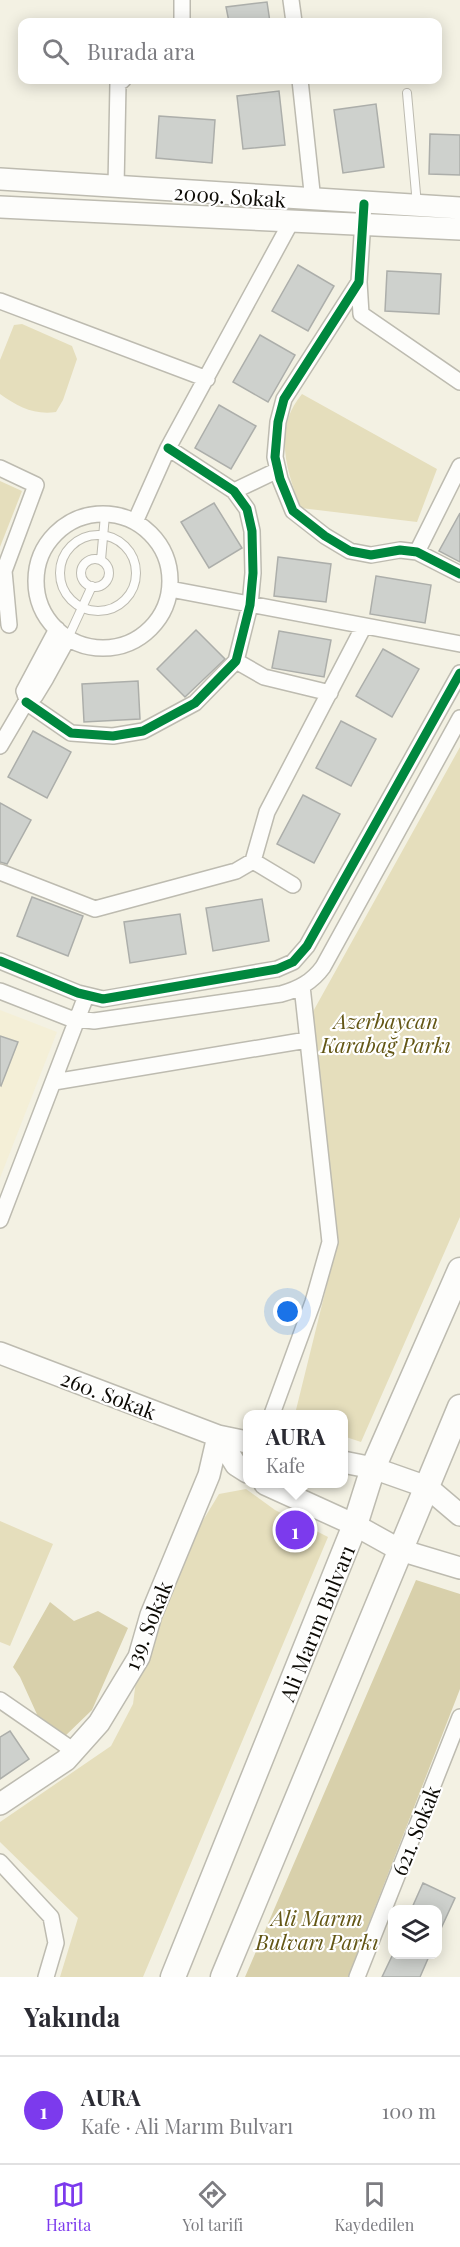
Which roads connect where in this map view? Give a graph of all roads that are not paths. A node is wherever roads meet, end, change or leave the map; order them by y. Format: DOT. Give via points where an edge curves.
graph roads {
  1 [pos="182,0"];
  2 [pos="291,0"];
  3 [pos="182,18"];
  4 [pos="293,18"];
  5 [pos="118,84"];
  6 [pos="300,84"];
  7 [pos="407,93"];
  8 [pos="0,179"];
  9 [pos="116,187"];
  10 [pos="313,201"];
  11 [pos="364,204"];
  12 [pos="0,207"];
  13 [pos="460,208"];
  14 [pos="424,213"];
  15 [pos="291,222"];
  16 [pos="364,226"];
  17 [pos="460,229"];
  18 [pos="360,282"];
  19 [pos="0,301"];
  20 [pos="207,379"];
  21 [pos="460,382"];
  22 [pos="168,448"];
  23 [pos="460,466"];
  24 [pos="0,468"];
  25 [pos="278,470"];
  26 [pos="234,492"];
  27 [pos="105,514"];
  28 [pos="135,522"];
  29 [pos="103,536"];
  30 [pos="417,552"];
  31 [pos="101,560"];
  32 [pos="460,574"];
  33 [pos="92,586"];
  34 [pos="170,589"];
  35 [pos="250,605"];
  36 [pos="82,607"];
  37 [pos="9,625"];
  38 [pos="364,627"];
  39 [pos="63,633"];
  40 [pos="460,644"];
  41 [pos="236,661"];
  42 [pos="460,673"];
  43 [pos="330,693"];
  44 [pos="26,701"];
  45 [pos="460,718"];
  46 [pos="0,746"];
  47 [pos="253,861"];
  48 [pos="0,872"];
  49 [pos="293,885"];
  50 [pos="0,961"];
  51 [pos="302,986"];
  52 [pos="0,991"];
  53 [pos="86,996"];
  54 [pos="78,1020"];
  55 [pos="308,1040"];
  56 [pos="54,1082"];
  57 [pos="0,1220"];
  58 [pos="460,1270"];
  59 [pos="0,1353"];
  60 [pos="460,1407"];
  61 [pos="273,1410"];
  62 [pos="218,1436"];
  63 [pos="243,1441"];
  64 [pos="348,1463"];
  65 [pos="373,1467"];
  66 [pos="243,1469"];
  67 [pos="427,1487"];
  68 [pos="274,1488"];
  69 [pos="460,1515"];
  70 [pos="355,1525"];
  71 [pos="400,1550"];
  72 [pos="460,1568"];
  73 [pos="0,1700"];
  74 [pos="460,1717"];
  75 [pos="74,1751"];
  76 [pos="0,1804"];
  77 [pos="0,1862"];
  78 [pos="46,1977"];
  79 [pos="173,1977"];
  80 [pos="223,1977"];
  81 [pos="357,1977"];
  1 -- 3 [label="street"];
  2 -- 4 [label="street"];
  5 -- 9 [label="street"];
  6 -- 10 [label="street"];
  7 -- 14 [label="lane"];
  8 -- 9 [label="street, 2009. Sokak"];
  9 -- 10 [label="street, 2009. Sokak"];
  10 -- 11 [label="street, 2009. Sokak"];
  11 -- 14 [label="street, 2009. Sokak"];
  11 -- 16 [label="street"];
  12 -- 15 [label="street, 2009. Sokak"];
  13 -- 14 [label="street, 2009. Sokak"];
  14 -- 16 [label="street, 2009. Sokak"];
  14 -- 17 [label="street, 2009. Sokak"];
  15 -- 16 [label="street, 2009. Sokak"];
  15 -- 20 [label="street"];
  16 -- 18 [label="street"];
  18 -- 21 [label="street" via="361,314"];
  18 -- 25 [label="street" via="284,399 275,457"];
  19 -- 20 [label="street"];
  20 -- 22 [label="street"];
  22 -- 26 [label="street"];
  22 -- 28 [label="street"];
  23 -- 30 [label="street"];
  24 -- 37 [label="street" via="36,484 4,570"];
  25 -- 26 [label="street"];
  25 -- 30 [label="street" via="293,511 350,551 370,555 400,550"];
  26 -- 35 [label="street" via="247,509 252,531"];
  27 -- 28 [label="street"];
  27 -- 29 [label="lane"];
  27 -- 39 [label="street" via="80,518 63,527 40,557 37,594 44,612"];
  28 -- 34 [label="street" via="153,537 166,557"];
  29 -- 31 [label="lane"];
  29 -- 36 [label="lane" via="88,536 75,543 62,561 64,589"];
  29 -- 36 [label="lane" via="116,540 130,554 135,573 133,586 121,602 109,609"];
  30 -- 32 [label="street"];
  31 -- 33 [label="lane" via="108,567 109,577 102,585"];
  31 -- 33 [label="lane" via="91,559 83,566 82,576"];
  33 -- 36 [label="lane"];
  34 -- 35 [label="street"];
  34 -- 39 [label="street" via="155,623 124,644 106,648 87,646"];
  35 -- 38 [label="street"];
  35 -- 41 [label="street"];
  36 -- 39 [label="lane"];
  38 -- 40 [label="street"];
  38 -- 43 [label="street"];
  39 -- 44 [label="street" via="35,696"];
  41 -- 43 [label="street" via="264,677"];
  41 -- 44 [label="street" via="195,703 143,731 113,736 71,733"];
  42 -- 53 [label="street" via="306,946 293,962 251,975 112,998"];
  43 -- 47 [label="street" via="267,812"];
  44 -- 46 [label="street"];
  45 -- 51 [label="street" via="323,967"];
  47 -- 48 [label="street" via="236,871 95,909"];
  47 -- 49 [label="street"];
  50 -- 53 [label="street"];
  51 -- 54 [label="street" via="281,994 107,1021"];
  51 -- 55 [label="street"];
  52 -- 54 [label="street"];
  53 -- 54 [label="street"];
  54 -- 56 [label="street"];
  55 -- 56 [label="street"];
  55 -- 61 [label="street" via="330,1242 313,1302"];
  56 -- 57 [label="street"];
  58 -- 65 [label="main road, Ali Marım Bulvarı"];
  59 -- 62 [label="street, 260. Sokak"];
  60 -- 67 [label="main road"];
  62 -- 63 [label="street, 260. Sokak"];
  62 -- 66 [label="street"];
  62 -- 75 [label="street, 139. Sokak" via="209,1475 151,1616 139,1657 99,1723"];
  64 -- 65 [label="street"];
  65 -- 67 [label="street"];
  65 -- 70 [label="main road, Ali Marım Bulvarı"];
  67 -- 69 [label="street"];
  67 -- 71 [label="main road"];
  68 -- 70 [label="street"];
  70 -- 71 [label="street"];
  70 -- 79 [label="main road, Ali Marım Bulvarı"];
  71 -- 72 [label="street"];
  71 -- 80 [label="main road"];
  73 -- 75 [label="street"];
  74 -- 81 [label="street, 621. Sokak"];
  75 -- 76 [label="street, 139. Sokak"];
  77 -- 78 [label="street" via="51,1917 56,1943"];
}
